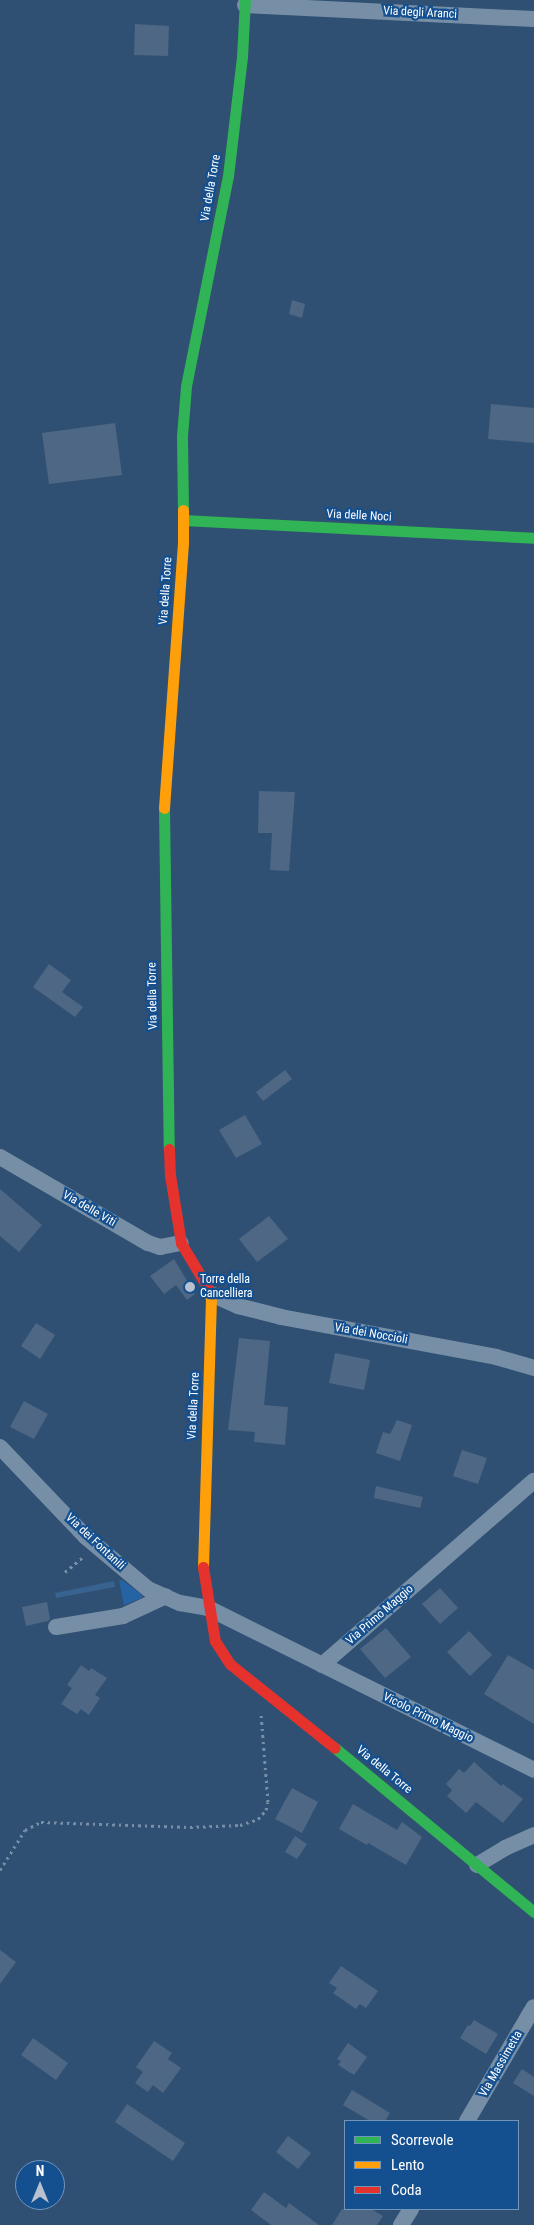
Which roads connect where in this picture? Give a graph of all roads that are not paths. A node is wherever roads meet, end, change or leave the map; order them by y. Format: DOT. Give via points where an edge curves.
graph roads {
  1 [pos="245,3"];
  2 [pos="534,19"];
  3 [pos="183,520"];
  4 [pos="534,538"];
  5 [pos="0,1157"];
  6 [pos="181,1243"];
  7 [pos="211,1294"];
  8 [pos="534,1368"];
  9 [pos="0,1447"];
  10 [pos="534,1481"];
  11 [pos="166,1596"];
  12 [pos="208,1608"];
  13 [pos="56,1627"];
  14 [pos="322,1666"];
  15 [pos="534,1770"];
  16 [pos="534,1835"];
  17 [pos="477,1865"];
  18 [pos="534,1912"];
  19 [pos="534,2007"];
  20 [pos="468,2120"];
  21 [pos="410,2210"];
  22 [pos="401,2225"];
  1 -- 2 [label="street, Via degli Aranci"];
  1 -- 3 [label="street, Via della Torre" via="228,176 186,386 182,445"];
  3 -- 4 [label="street, Via delle Noci"];
  3 -- 6 [label="street, Via della Torre" via="164,785 163,854 168,1142 173,1203"];
  5 -- 6 [label="street, Via delle Viti" via="153,1246"];
  6 -- 7 [label="street, Via della Torre"];
  7 -- 8 [label="street, Via dei Noccioli" via="238,1306 281,1317 496,1357"];
  7 -- 12 [label="street, Via della Torre" via="203,1556"];
  9 -- 11 [label="street, Via dei Fontanili" via="97,1546 138,1582"];
  10 -- 14 [label="street, Via Primo Maggio"];
  11 -- 12 [label="street, Via dei Fontanili" via="190,1606"];
  11 -- 13 [label="street" via="123,1616"];
  12 -- 14 [label="street"];
  12 -- 17 [label="street, Via della Torre" via="216,1641 230,1664"];
  14 -- 15 [label="street, Vicolo Primo Maggio"];
  16 -- 17 [label="street"];
  17 -- 18 [label="street"];
  19 -- 20 [label="street, Via Massimetta"];
  21 -- 22 [label="street"];
}
